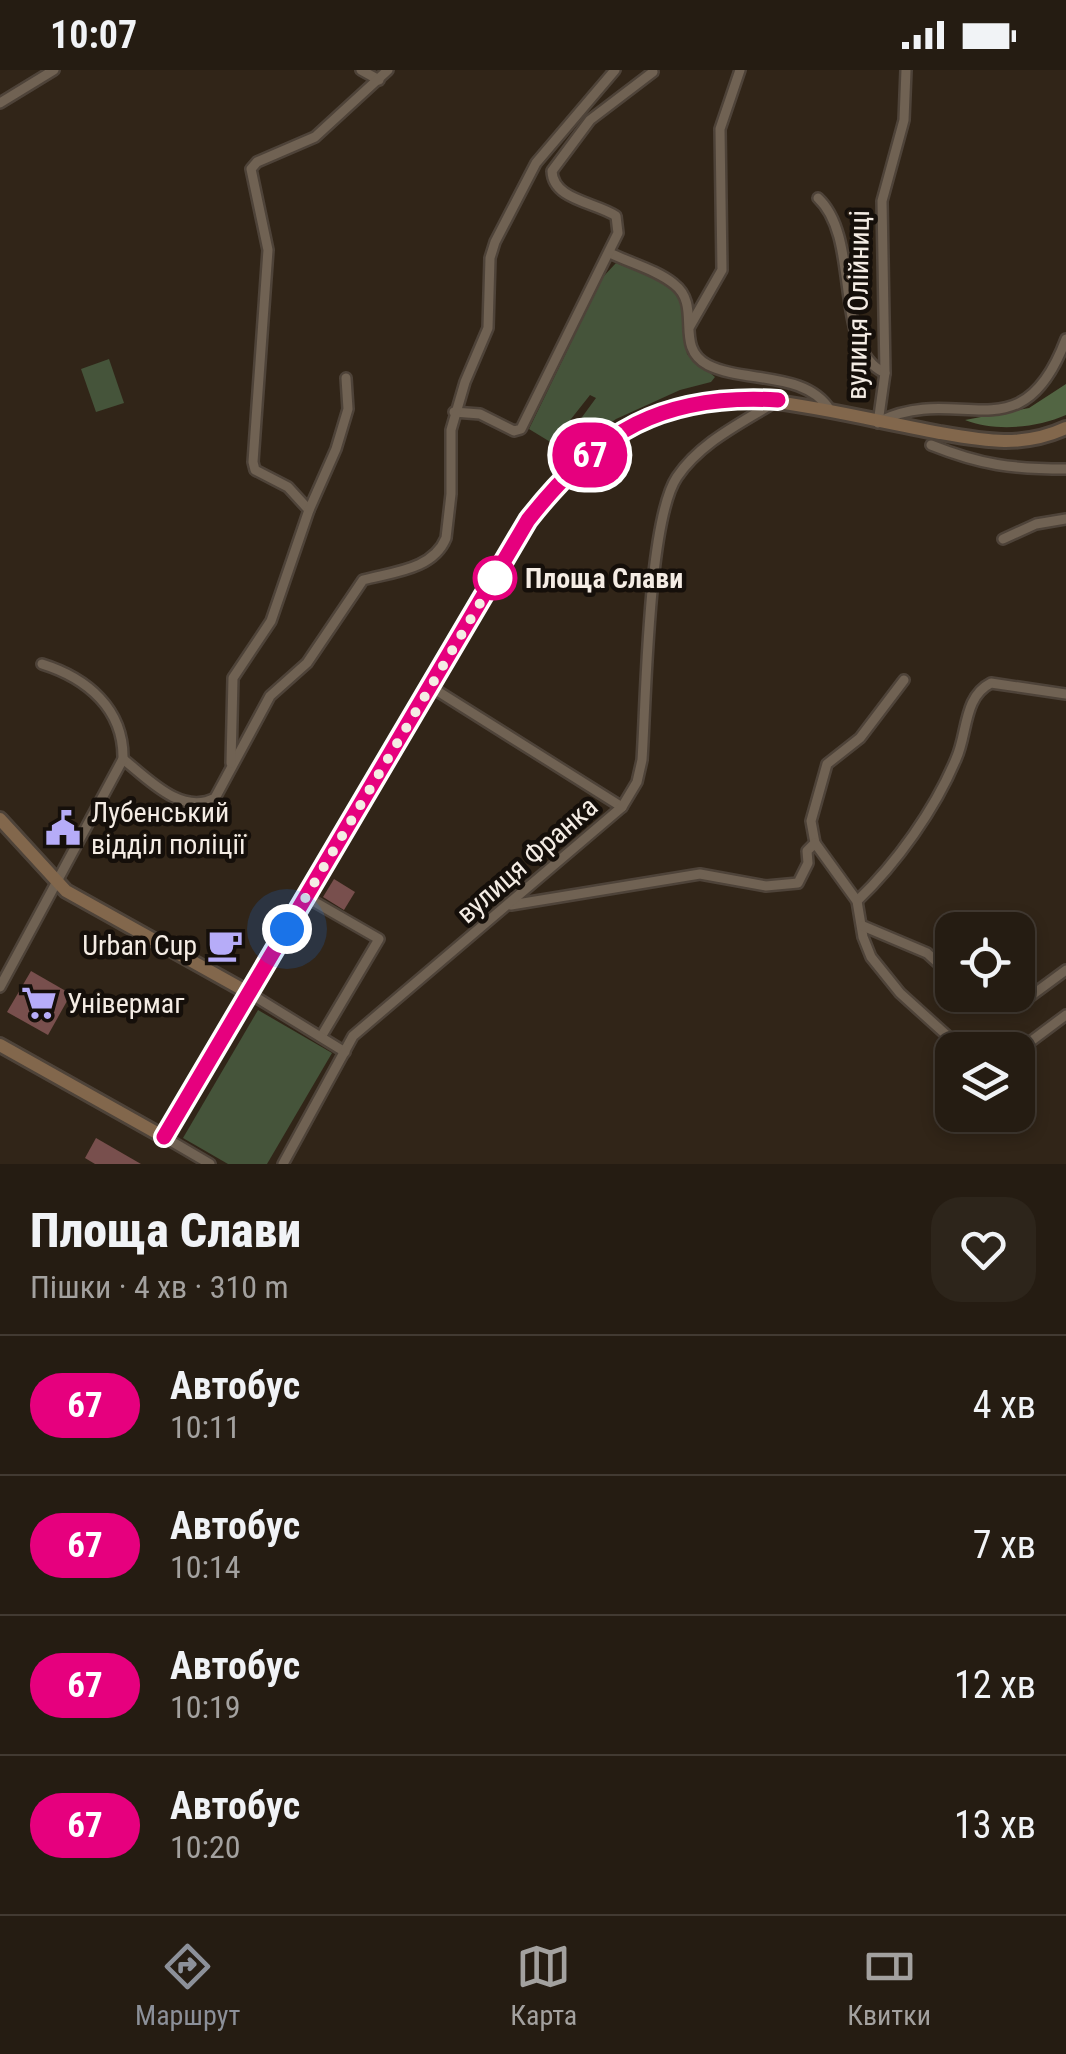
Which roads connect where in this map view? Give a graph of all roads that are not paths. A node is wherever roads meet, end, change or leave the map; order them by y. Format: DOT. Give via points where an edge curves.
graph roads {
  1 [pos="54,70"];
  2 [pos="361,70"];
  3 [pos="388,70"];
  4 [pos="615,70"];
  5 [pos="740,70"];
  6 [pos="906,70"];
  7 [pos="653,72"];
  8 [pos="378,80"];
  9 [pos="0,104"];
  10 [pos="818,198"];
  11 [pos="610,253"];
  12 [pos="690,326"];
  13 [pos="1066,339"];
  14 [pos="884,373"];
  15 [pos="346,378"];
  16 [pos="778,400"];
  17 [pos="830,410"];
  18 [pos="454,412"];
  19 [pos="878,423"];
  20 [pos="1066,428"];
  21 [pos="931,445"];
  22 [pos="1066,469"];
  23 [pos="309,510"];
  24 [pos="1066,519"];
  25 [pos="1003,539"];
  26 [pos="42,664"];
  27 [pos="904,680"];
  28 [pos="431,686"];
  29 [pos="1066,694"];
  30 [pos="123,759"];
  31 [pos="230,766"];
  32 [pos="622,807"];
  33 [pos="0,819"];
  34 [pos="815,843"];
  35 [pos="58,884"];
  36 [pos="306,896"];
  37 [pos="857,901"];
  38 [pos="509,906"];
  39 [pos="863,926"];
  40 [pos="935,960"];
  41 [pos="1066,970"];
  42 [pos="0,987"];
  43 [pos="249,993"];
  44 [pos="1035,993"];
  45 [pos="1066,1015"];
  46 [pos="942,1032"];
  47 [pos="321,1038"];
  48 [pos="1035,1038"];
  49 [pos="0,1045"];
  50 [pos="345,1052"];
  51 [pos="164,1137"];
  52 [pos="210,1164"];
  53 [pos="283,1164"];
  1 -- 9 [label="street"];
  2 -- 8 [label="street"];
  3 -- 8 [label="street"];
  4 -- 18 [label="street" via="536,163 495,242 488,328"];
  5 -- 12 [label="street" via="720,129 722,270"];
  6 -- 14 [label="street, вулиця Олійниці" via="904,120 882,201"];
  7 -- 11 [label="street" via="590,120 552,171 560,191 616,216"];
  8 -- 23 [label="street" via="315,137 251,168 268,250 253,462"];
  10 -- 14 [label="street" via="849,276 856,333 866,358"];
  11 -- 12 [label="street" via="674,283 689,307"];
  11 -- 18 [label="street" via="521,429"];
  12 -- 17 [label="street" via="691,348 709,365 802,389 822,397"];
  13 -- 19 [label="street" via="1029,400 966,412 911,409"];
  14 -- 19 [label="street, вулиця Олійниці"];
  15 -- 23 [label="street" via="348,409"];
  16 -- 17 [label="main road"];
  16 -- 28 [label="main road" via="683,404 644,418 587,458 528,520"];
  16 -- 32 [label="street, вулиця Франка" via="714,439 674,482 654,584 642,760"];
  17 -- 19 [label="main road"];
  18 -- 31 [label="street" via="442,547 423,564 362,580 307,663 270,696"];
  19 -- 20 [label="main road" via="993,442"];
  21 -- 22 [label="street" via="980,464"];
  23 -- 31 [label="street" via="271,621 233,678"];
  24 -- 25 [label="street"];
  26 -- 30 [label="street" via="75,675 102,698 123,740"];
  27 -- 34 [label="street" via="860,738 827,764 811,821"];
  28 -- 32 [label="street"];
  28 -- 36 [label="main road"];
  29 -- 37 [label="street" via="991,683 978,692 952,769 900,851"];
  30 -- 31 [label="street" via="172,796 195,804 220,794"];
  30 -- 35 [label="street"];
  32 -- 38 [label="street, вулиця Франка"];
  33 -- 35 [label="main road"];
  34 -- 37 [label="street"];
  34 -- 38 [label="street" via="798,883 766,886 700,874"];
  35 -- 42 [label="street"];
  35 -- 43 [label="main road"];
  36 -- 43 [label="main road"];
  36 -- 47 [label="street" via="379,939"];
  37 -- 39 [label="street"];
  38 -- 50 [label="street, вулиця Франка" via="353,1036"];
  39 -- 40 [label="street"];
  39 -- 46 [label="street" via="871,958"];
  41 -- 44 [label="street"];
  43 -- 47 [label="street"];
  43 -- 51 [label="main road"];
  45 -- 48 [label="street"];
  47 -- 50 [label="street"];
  49 -- 51 [label="main road"];
  50 -- 53 [label="street, вулиця Франка"];
  51 -- 52 [label="street"];
}
